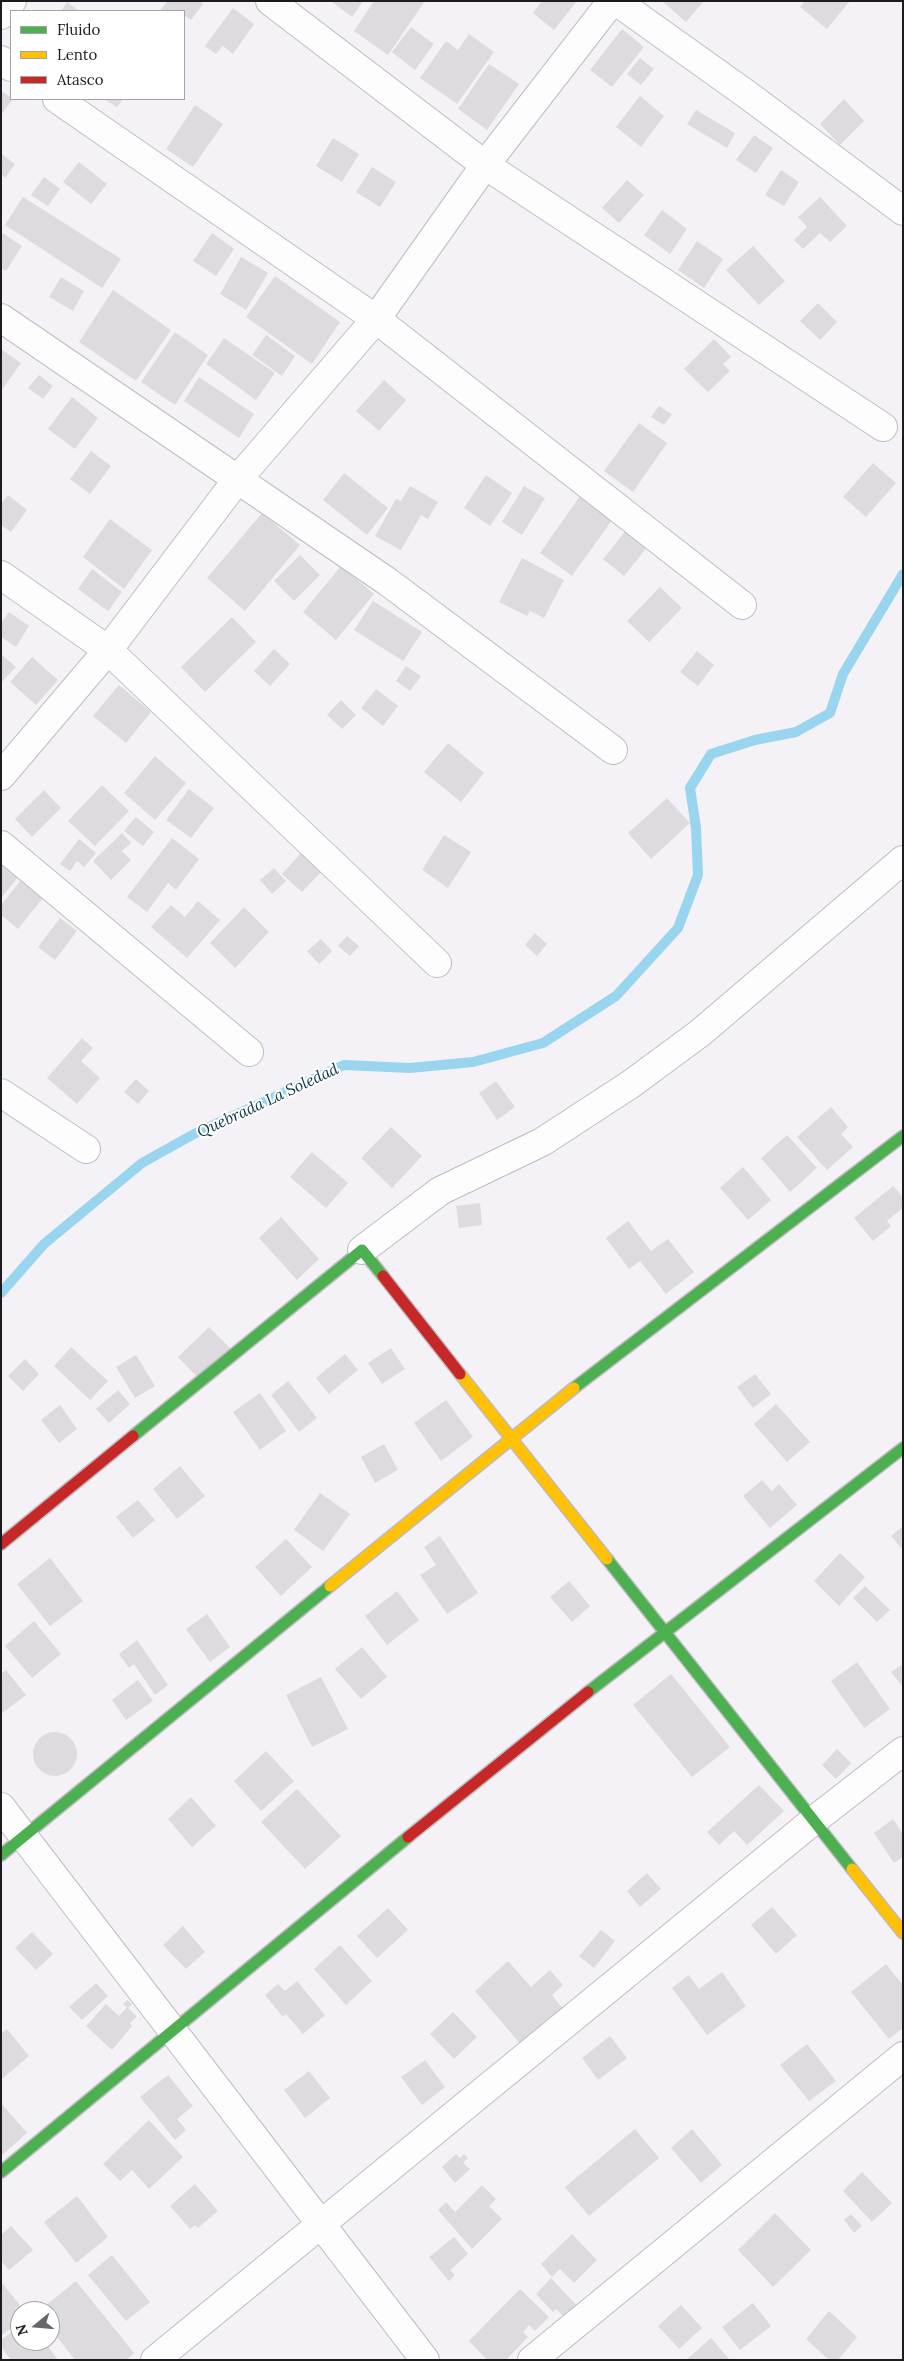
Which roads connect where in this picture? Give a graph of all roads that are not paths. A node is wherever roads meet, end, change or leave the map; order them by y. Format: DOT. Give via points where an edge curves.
graph roads {
  1 [pos="12,1"];
  2 [pos="270,1"];
  3 [pos="612,1"];
  4 [pos="616,1"];
  5 [pos="1,15"];
  6 [pos="58,100"];
  7 [pos="485,165"];
  8 [pos="903,211"];
  9 [pos="1,318"];
  10 [pos="376,319"];
  11 [pos="882,427"];
  12 [pos="237,480"];
  13 [pos="1,575"];
  14 [pos="742,605"];
  15 [pos="108,650"];
  16 [pos="613,750"];
  17 [pos="1,776"];
  18 [pos="1,845"];
  19 [pos="903,860"];
  20 [pos="437,963"];
  21 [pos="249,1052"];
  22 [pos="1,1093"];
  23 [pos="903,1136"];
  24 [pos="86,1149"];
  25 [pos="362,1250"];
  26 [pos="510,1438"];
  27 [pos="903,1448"];
  28 [pos="1,1544"];
  29 [pos="664,1633"];
  30 [pos="903,1750"];
  31 [pos="1,1807"];
  32 [pos="813,1821"];
  33 [pos="24,1836"];
  34 [pos="1,1855"];
  35 [pos="903,1933"];
  36 [pos="173,2031"];
  37 [pos="903,2056"];
  38 [pos="1,2172"];
  39 [pos="321,2224"];
  40 [pos="155,2360"];
  41 [pos="425,2360"];
  42 [pos="532,2360"];
  1 -- 5 [label="street"];
  2 -- 7 [label="street"];
  3 -- 7 [label="street"];
  4 -- 8 [label="street"];
  6 -- 10 [label="street"];
  7 -- 10 [label="street"];
  7 -- 11 [label="street"];
  9 -- 12 [label="street"];
  10 -- 12 [label="street"];
  10 -- 14 [label="street"];
  12 -- 15 [label="street"];
  12 -- 16 [label="street" via="388,582"];
  13 -- 15 [label="street"];
  15 -- 17 [label="street"];
  15 -- 20 [label="street"];
  18 -- 21 [label="street"];
  19 -- 25 [label="street" via="700,1033 639,1078 542,1142 440,1191"];
  22 -- 24 [label="street"];
  23 -- 26 [label="street"];
  25 -- 26 [label="street"];
  25 -- 28 [label="street"];
  26 -- 29 [label="street"];
  26 -- 33 [label="street"];
  27 -- 29 [label="street"];
  29 -- 32 [label="street"];
  29 -- 36 [label="street" via="503,1758"];
  30 -- 32 [label="street"];
  31 -- 33 [label="street"];
  32 -- 35 [label="street"];
  32 -- 39 [label="street"];
  33 -- 34 [label="street"];
  33 -- 36 [label="street"];
  36 -- 38 [label="street"];
  36 -- 39 [label="street"];
  37 -- 42 [label="street"];
  39 -- 40 [label="street"];
  39 -- 41 [label="street"];
}
